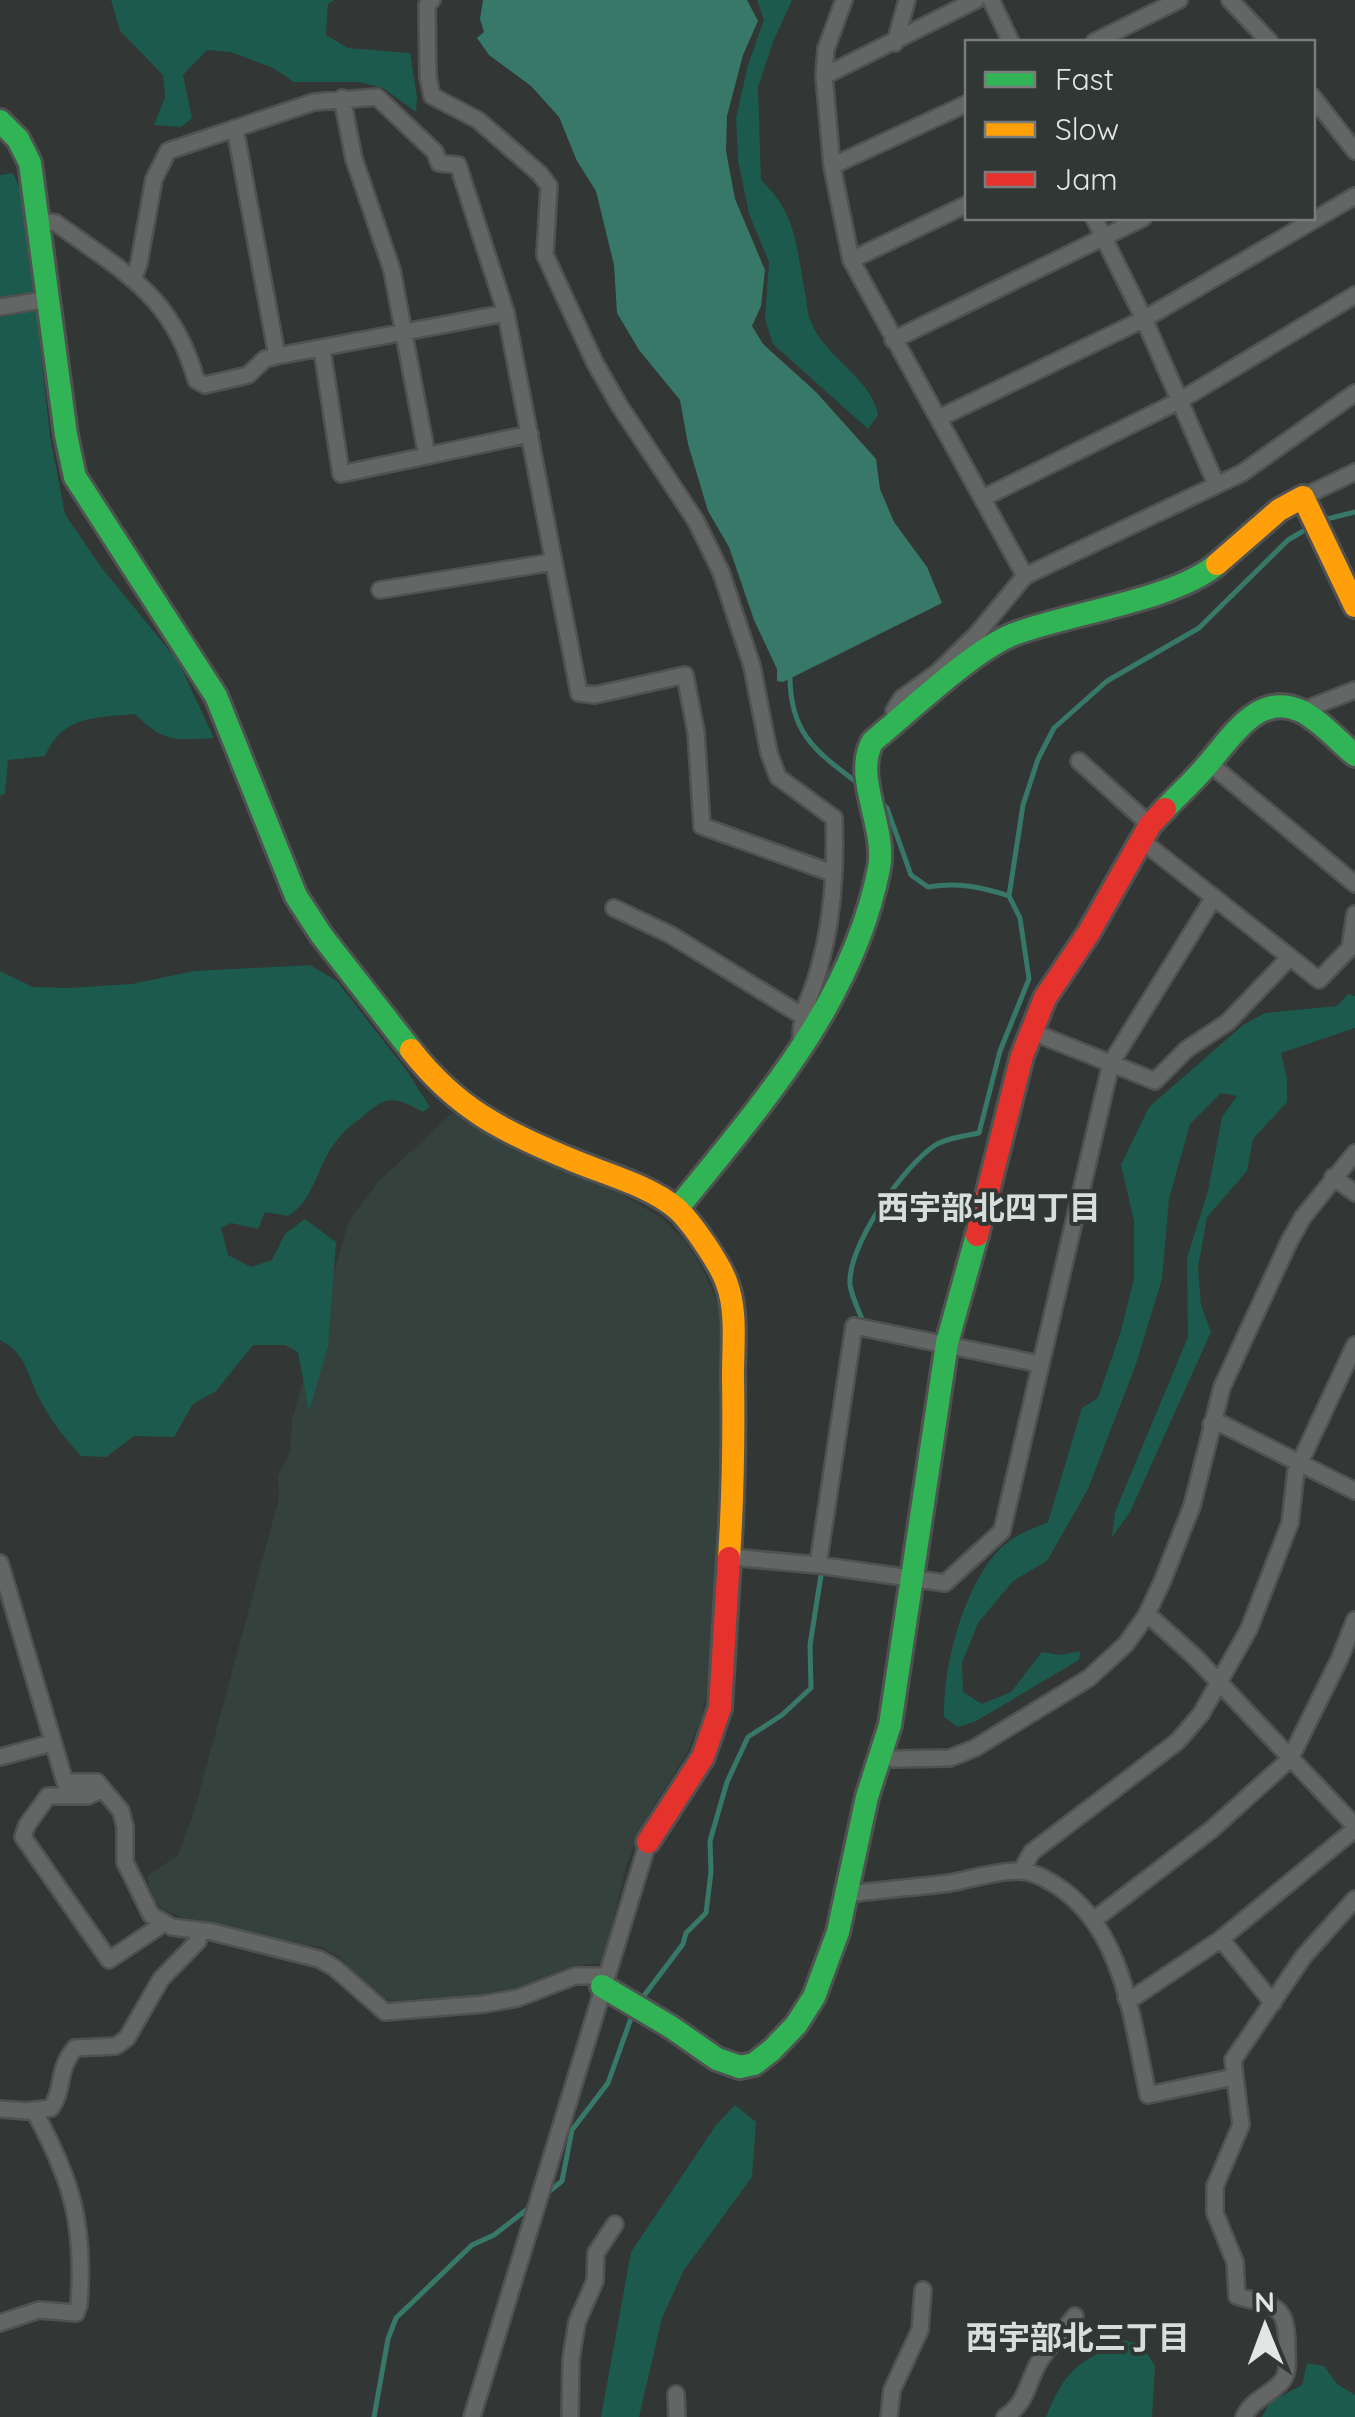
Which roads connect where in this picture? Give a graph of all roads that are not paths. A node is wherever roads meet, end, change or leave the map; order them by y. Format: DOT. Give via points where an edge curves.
graph roads {
  1 [pos="844,0"];
  2 [pos="907,0"];
  3 [pos="976,0"];
  4 [pos="990,0"];
  5 [pos="1179,0"];
  6 [pos="1230,0"];
  7 [pos="428,2"];
  8 [pos="1010,40"];
  9 [pos="1098,40"];
  10 [pos="1268,40"];
  11 [pos="895,43"];
  12 [pos="824,76"];
  13 [pos="342,98"];
  14 [pos="965,104"];
  15 [pos="1320,118"];
  16 [pos="0,121"];
  17 [pos="235,128"];
  18 [pos="1355,152"];
  19 [pos="832,166"];
  20 [pos="1355,196"];
  21 [pos="965,205"];
  22 [pos="1315,219"];
  23 [pos="1095,220"];
  24 [pos="1139,220"];
  25 [pos="1313,220"];
  26 [pos="39,221"];
  27 [pos="1105,238"];
  28 [pos="850,260"];
  29 [pos="133,279"];
  30 [pos="1355,295"];
  31 [pos="48,300"];
  32 [pos="0,307"];
  33 [pos="506,314"];
  34 [pos="1144,318"];
  35 [pos="404,334"];
  36 [pos="893,340"];
  37 [pos="322,349"];
  38 [pos="276,356"];
  39 [pos="1355,393"];
  40 [pos="1179,401"];
  41 [pos="939,418"];
  42 [pos="530,434"];
  43 [pos="426,456"];
  44 [pos="1355,472"];
  45 [pos="1216,484"];
  46 [pos="983,498"];
  47 [pos="1302,498"];
  48 [pos="553,562"];
  49 [pos="1025,576"];
  50 [pos="380,590"];
  51 [pos="1355,606"];
  52 [pos="1355,690"];
  53 [pos="1301,710"];
  54 [pos="898,719"];
  55 [pos="1355,755"];
  56 [pos="1079,761"];
  57 [pos="1209,764"];
  58 [pos="1146,833"];
  59 [pos="832,873"];
  60 [pos="1355,884"];
  61 [pos="1214,897"];
  62 [pos="614,908"];
  63 [pos="1355,914"];
  64 [pos="1290,958"];
  65 [pos="801,1015"];
  66 [pos="1030,1031"];
  67 [pos="806,1044"];
  68 [pos="1111,1063"];
  69 [pos="1355,1154"];
  70 [pos="1333,1178"];
  71 [pos="1355,1193"];
  72 [pos="677,1209"];
  73 [pos="946,1343"];
  74 [pos="1355,1345"];
  75 [pos="1040,1364"];
  76 [pos="1211,1424"];
  77 [pos="1300,1462"];
  78 [pos="1355,1491"];
  79 [pos="730,1557"];
  80 [pos="0,1562"];
  81 [pos="818,1564"];
  82 [pos="911,1576"];
  83 [pos="1146,1616"];
  84 [pos="1355,1620"];
  85 [pos="1217,1683"];
  86 [pos="52,1742"];
  87 [pos="883,1756"];
  88 [pos="0,1757"];
  89 [pos="1290,1760"];
  90 [pos="103,1789"];
  91 [pos="1355,1828"];
  92 [pos="648,1842"];
  93 [pos="1021,1871"];
  94 [pos="845,1891"];
  95 [pos="1355,1898"];
  96 [pos="1095,1919"];
  97 [pos="161,1921"];
  98 [pos="197,1932"];
  99 [pos="1222,1939"];
  100 [pos="604,1981"];
  101 [pos="1126,1998"];
  102 [pos="1272,2003"];
  103 [pos="1234,2077"];
  104 [pos="0,2109"];
  105 [pos="34,2111"];
  106 [pos="615,2224"];
  107 [pos="924,2290"];
  108 [pos="1075,2316"];
  109 [pos="0,2323"];
  110 [pos="676,2394"];
  111 [pos="472,2417"];
  112 [pos="570,2417"];
  113 [pos="677,2417"];
  114 [pos="889,2417"];
  115 [pos="1005,2417"];
  116 [pos="1244,2417"];
  1 -- 12 [label="street"];
  2 -- 11 [label="street"];
  3 -- 11 [label="street"];
  4 -- 8 [label="street"];
  5 -- 9 [label="street"];
  6 -- 10 [label="street"];
  7 -- 59 [label="street" via="432,96 478,120 550,186 546,255 595,362 696,520 721,572 778,777 834,818"];
  11 -- 12 [label="street"];
  12 -- 19 [label="street"];
  13 -- 17 [label="street"];
  13 -- 33 [label="street" via="377,97 439,163 458,165"];
  13 -- 35 [label="street"];
  14 -- 19 [label="street"];
  15 -- 18 [label="street"];
  16 -- 26 [label="street" via="30,163"];
  17 -- 29 [label="street" via="168,151 154,180"];
  17 -- 38 [label="street"];
  19 -- 28 [label="street"];
  20 -- 22 [label="street"];
  21 -- 28 [label="street"];
  23 -- 27 [label="street"];
  24 -- 27 [label="street"];
  25 -- 34 [label="street"];
  26 -- 29 [label="street" via="56,223"];
  26 -- 31 [label="street"];
  27 -- 34 [label="street"];
  27 -- 36 [label="street"];
  28 -- 36 [label="street"];
  29 -- 38 [label="street" via="170,316 196,380 205,385 248,374"];
  30 -- 40 [label="street"];
  31 -- 32 [label="street"];
  31 -- 72 [label="street" via="75,477 216,696 296,896 322,936 450,1096 511,1135"];
  33 -- 35 [label="street"];
  33 -- 42 [label="street"];
  34 -- 40 [label="street"];
  34 -- 41 [label="street"];
  35 -- 37 [label="street"];
  35 -- 43 [label="street"];
  36 -- 41 [label="street"];
  37 -- 38 [label="street"];
  37 -- 43 [label="street" via="341,474"];
  39 -- 45 [label="street"];
  40 -- 45 [label="street"];
  40 -- 46 [label="street"];
  41 -- 46 [label="street"];
  42 -- 43 [label="street"];
  42 -- 48 [label="street"];
  44 -- 47 [label="street"];
  45 -- 49 [label="street"];
  46 -- 49 [label="street"];
  47 -- 51 [label="street"];
  47 -- 54 [label="street" via="1206,573 1012,635"];
  48 -- 50 [label="street"];
  48 -- 59 [label="street" via="579,693 685,676 702,826"];
  49 -- 54 [label="street" via="976,635 902,698 894,712"];
  52 -- 53 [label="street"];
  53 -- 55 [label="street"];
  53 -- 57 [label="street" via="1260,711 1238,725"];
  54 -- 67 [label="street" via="867,752 878,882"];
  56 -- 58 [label="street"];
  57 -- 58 [label="street"];
  57 -- 60 [label="street"];
  58 -- 61 [label="street"];
  58 -- 66 [label="street"];
  59 -- 65 [label="street" via="818,971"];
  61 -- 64 [label="street"];
  61 -- 68 [label="street"];
  62 -- 65 [label="street"];
  63 -- 64 [label="street" via="1350,948 1320,980"];
  64 -- 68 [label="street" via="1228,1022 1155,1080"];
  65 -- 67 [label="street"];
  66 -- 68 [label="street"];
  66 -- 73 [label="street"];
  67 -- 72 [label="street"];
  68 -- 75 [label="street"];
  69 -- 70 [label="street"];
  70 -- 71 [label="street"];
  70 -- 76 [label="street" via="1289,1242"];
  72 -- 79 [label="street" via="718,1266 731,1300"];
  73 -- 75 [label="street"];
  73 -- 81 [label="street" via="854,1326"];
  73 -- 82 [label="street"];
  74 -- 77 [label="street"];
  75 -- 82 [label="street" via="1002,1532 945,1582"];
  76 -- 77 [label="street"];
  76 -- 83 [label="street" via="1192,1506"];
  77 -- 78 [label="street"];
  77 -- 85 [label="street" via="1290,1523 1249,1629"];
  79 -- 81 [label="street"];
  79 -- 92 [label="street" via="716,1719 702,1756"];
  80 -- 86 [label="street"];
  81 -- 82 [label="street"];
  82 -- 87 [label="street"];
  83 -- 85 [label="street"];
  83 -- 87 [label="street" via="1089,1678 975,1748 950,1758"];
  84 -- 89 [label="street"];
  85 -- 89 [label="street"];
  85 -- 93 [label="street" via="1178,1742 1032,1852"];
  86 -- 88 [label="street"];
  86 -- 90 [label="street" via="65,1782 96,1782"];
  87 -- 94 [label="street"];
  89 -- 91 [label="street"];
  89 -- 96 [label="street"];
  90 -- 97 [label="street" via="121,1811 125,1862 143,1902"];
  90 -- 97 [label="street" via="88,1796 48,1796 23,1837 109,1960"];
  91 -- 99 [label="street"];
  92 -- 100 [label="street"];
  93 -- 94 [label="street"];
  93 -- 96 [label="street" via="1066,1891"];
  94 -- 100 [label="street" via="830,1960 808,2006 756,2064 737,2067 714,2056"];
  95 -- 102 [label="street"];
  96 -- 101 [label="street"];
  97 -- 98 [label="street"];
  98 -- 100 [label="street" via="318,1959 385,2012 518,1998 575,1976"];
  98 -- 105 [label="street" via="198,1941 161,1980 127,2038 116,2046 75,2048 60,2072 55,2104"];
  99 -- 101 [label="street"];
  99 -- 102 [label="street"];
  100 -- 111 [label="street"];
  101 -- 103 [label="street" via="1148,2095"];
  102 -- 103 [label="street" via="1233,2060"];
  103 -- 116 [label="street" via="1241,2124 1214,2186 1215,2213 1235,2262 1237,2296 1274,2306 1287,2324 1287,2371"];
  104 -- 105 [label="street"];
  105 -- 109 [label="street" via="61,2160 77,2210 79,2304 76,2313 39,2310"];
  106 -- 112 [label="street" via="596,2253 595,2281 577,2322"];
  107 -- 114 [label="street" via="920,2330 892,2390"];
  108 -- 115 [label="street"];
  110 -- 113 [label="street"];
}
